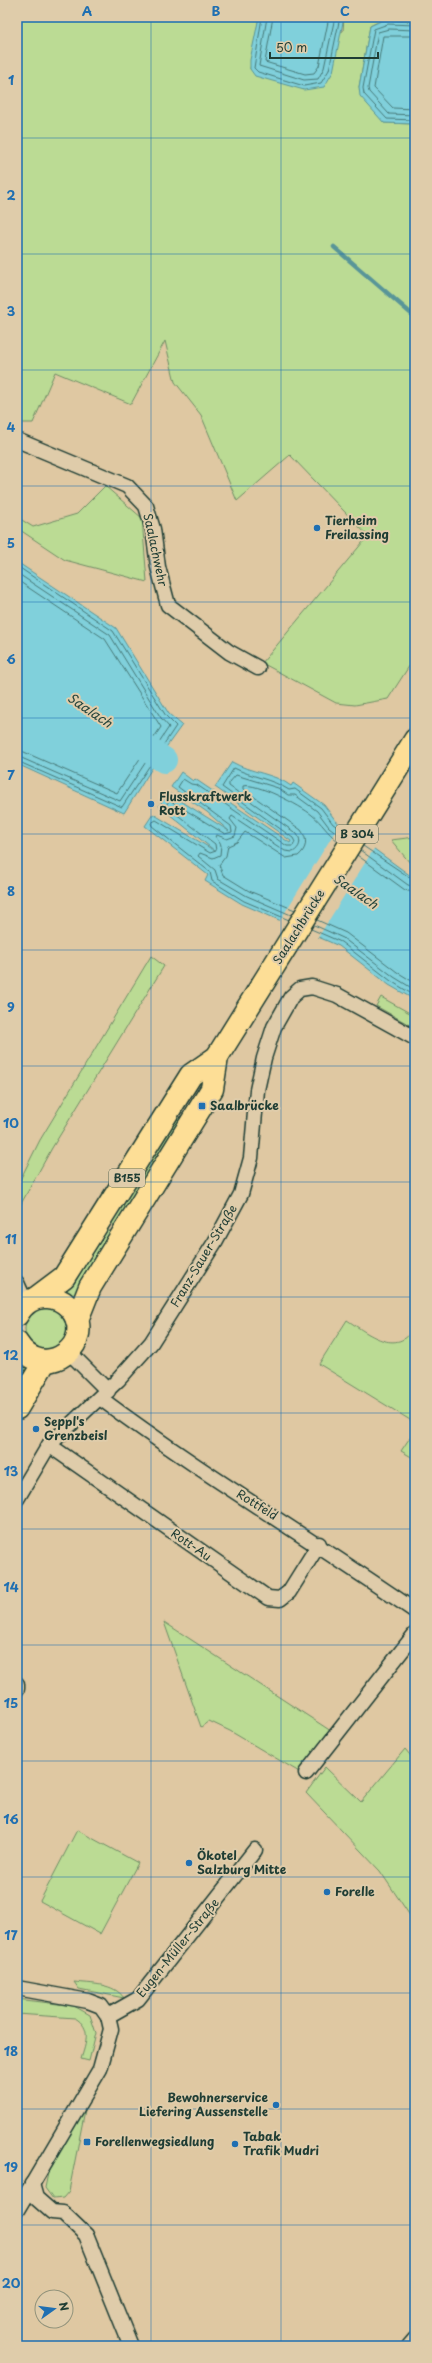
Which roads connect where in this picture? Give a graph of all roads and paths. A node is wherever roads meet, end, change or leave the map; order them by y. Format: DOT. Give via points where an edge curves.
graph roads {
  1 [pos="17,440"];
  2 [pos="258,668"];
  3 [pos="415,740"];
  4 [pos="329,879"];
  5 [pos="415,1038"];
  6 [pos="217,1057"];
  7 [pos="17,1283"];
  8 [pos="26,1305"];
  9 [pos="77,1320"];
  10 [pos="17,1343"];
  11 [pos="68,1352"];
  12 [pos="45,1361"];
  13 [pos="104,1395"];
  14 [pos="17,1408"];
  15 [pos="49,1445"];
  16 [pos="17,1499"];
  17 [pos="319,1544"];
  18 [pos="415,1611"];
  19 [pos="415,1634"];
  20 [pos="17,1684"];
  21 [pos="17,1689"];
  22 [pos="306,1773"];
  23 [pos="255,1850"];
  24 [pos="17,1988"];
  25 [pos="108,2016"];
  26 [pos="32,2184"];
  27 [pos="17,2210"];
  28 [pos="415,2338"];
  29 [pos="131,2346"];
  30 [pos="409,2346"];
  1 -- 2 [label="street, Saalachwehr" via="127,486 146,506 168,605 229,652"];
  3 -- 4 [label="main road, Saalachbrücke / B 304"];
  4 -- 6 [label="main road, Saalachbrücke / B155"];
  5 -- 13 [label="street, Franz-Sauer-Straße" via="337,995 312,987 300,989 291,997 274,1027 264,1058 257,1090 251,1158 241,1194 215,1242 151,1343"];
  6 -- 8 [label="main road, B155" via="191,1075 64,1277"];
  6 -- 9 [label="main road, B155" via="212,1088 90,1287"];
  7 -- 8 [label="street"];
  8 -- 9 [label="main road" via="56,1298 69,1307"];
  9 -- 11 [label="main road" via="77,1337"];
  10 -- 12 [label="main road" via="28,1356"];
  11 -- 12 [label="main road" via="54,1360"];
  11 -- 13 [label="street" via="88,1370"];
  12 -- 14 [label="main road"];
  13 -- 15 [label="street, Franz-Sauer-Straße"];
  13 -- 17 [label="street, Rottfeld" via="167,1448"];
  15 -- 16 [label="street, Franz-Sauer-Straße"];
  15 -- 17 [label="street, Rott-Au" via="268,1598 280,1599 289,1592"];
  17 -- 18 [label="street, Rottfeld"];
  19 -- 22 [label="street"];
  20 -- 21 [label="street"];
  23 -- 25 [label="street, Eugen-Müller-Straße" via="138,1999"];
  24 -- 25 [label="street" via="88,2001 101,2006"];
  25 -- 26 [label="street" via="111,2029 100,2068"];
  26 -- 27 [label="street"];
  26 -- 29 [label="street" via="36,2198 52,2212 63,2213 86,2235"];
  28 -- 30 [label="street"];
}
